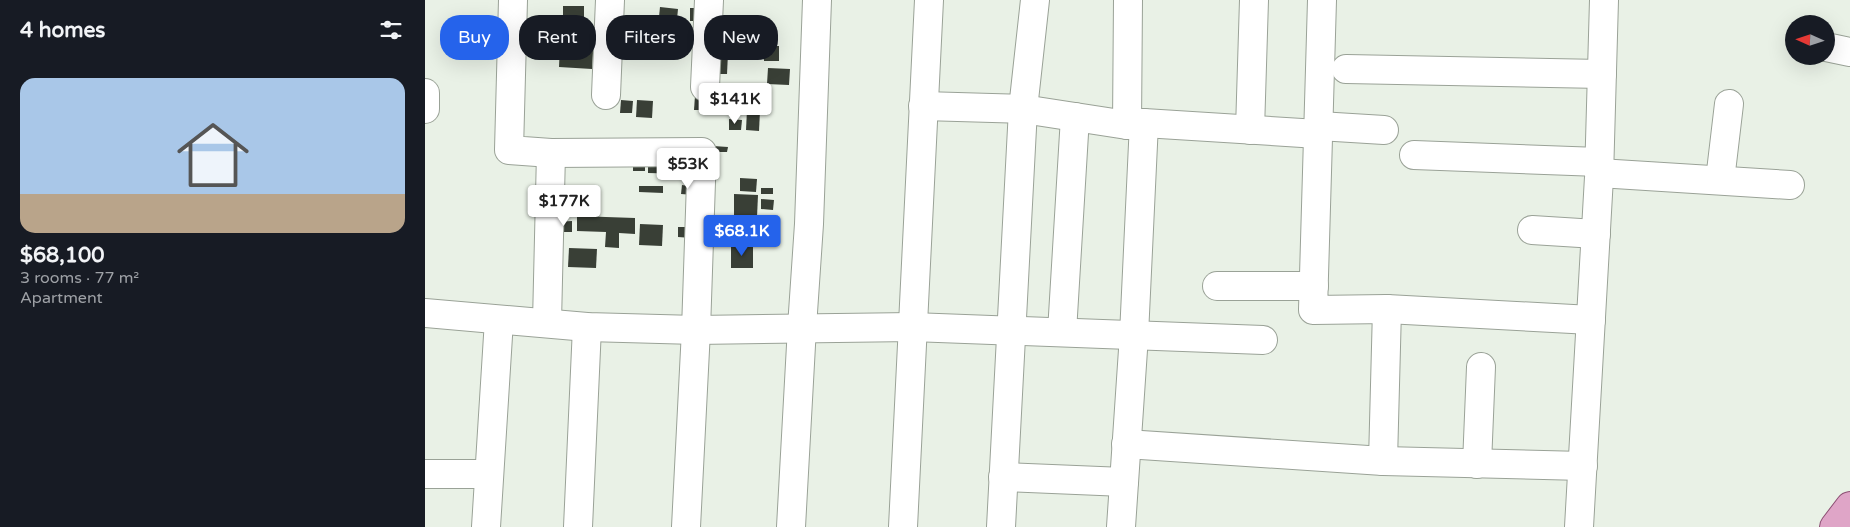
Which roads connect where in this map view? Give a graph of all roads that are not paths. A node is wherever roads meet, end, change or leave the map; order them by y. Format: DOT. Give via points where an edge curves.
graph roads {
  1 [pos="513,0"];
  2 [pos="610,0"];
  3 [pos="709,0"];
  4 [pos="817,0"];
  5 [pos="929,0"];
  6 [pos="1035,0"];
  7 [pos="1128,0"];
  8 [pos="1254,0"];
  9 [pos="1322,0"];
  10 [pos="1604,0"];
  11 [pos="1835,49"];
  12 [pos="1850,52"];
  13 [pos="1346,69"];
  14 [pos="1602,74"];
  15 [pos="705,86"];
  16 [pos="425,93"];
  17 [pos="606,95"];
  18 [pos="1729,104"];
  19 [pos="923,106"];
  20 [pos="425,109"];
  21 [pos="1023,109"];
  22 [pos="1075,117"];
  23 [pos="1136,124"];
  24 [pos="1250,130"];
  25 [pos="1318,130"];
  26 [pos="1384,130"];
  27 [pos="551,153"];
  28 [pos="1414,155"];
  29 [pos="1599,167"];
  30 [pos="1720,180"];
  31 [pos="1790,185"];
  32 [pos="1532,230"];
  33 [pos="1595,234"];
  34 [pos="1217,286"];
  35 [pos="1314,286"];
  36 [pos="1387,309"];
  37 [pos="425,313"];
  38 [pos="499,320"];
  39 [pos="1591,320"];
  40 [pos="547,322"];
  41 [pos="587,327"];
  42 [pos="802,327"];
  43 [pos="912,327"];
  44 [pos="696,330"];
  45 [pos="1010,330"];
  46 [pos="1062,332"];
  47 [pos="1134,335"];
  48 [pos="1263,340"];
  49 [pos="1481,366"];
  50 [pos="1126,444"];
  51 [pos="1383,461"];
  52 [pos="1477,464"];
  53 [pos="1583,466"];
  54 [pos="425,474"];
  55 [pos="489,474"];
  56 [pos="1003,477"];
  57 [pos="1124,482"];
  58 [pos="1850,506"];
  59 [pos="486,527"];
  60 [pos="578,527"];
  61 [pos="686,527"];
  62 [pos="791,527"];
  63 [pos="903,527"];
  64 [pos="1001,527"];
  65 [pos="1121,527"];
  66 [pos="1579,527"];
  67 [pos="1834,527"];
  1 -- 27 [label="street" via="509,150"];
  2 -- 17 [label="street"];
  3 -- 15 [label="street"];
  4 -- 42 [label="street"];
  5 -- 19 [label="street"];
  6 -- 21 [label="street"];
  7 -- 23 [label="street"];
  8 -- 24 [label="street"];
  9 -- 25 [label="street"];
  10 -- 14 [label="street"];
  11 -- 12 [label="street"];
  13 -- 14 [label="street"];
  14 -- 29 [label="street"];
  16 -- 20 [label="street"];
  18 -- 30 [label="street"];
  19 -- 21 [label="street"];
  19 -- 43 [label="street"];
  21 -- 22 [label="street"];
  21 -- 45 [label="street"];
  22 -- 23 [label="street"];
  22 -- 46 [label="street"];
  23 -- 24 [label="street"];
  23 -- 47 [label="street"];
  24 -- 25 [label="street"];
  25 -- 26 [label="street"];
  25 -- 35 [label="street"];
  27 -- 40 [label="street"];
  27 -- 44 [label="street" via="702,152"];
  28 -- 29 [label="street"];
  29 -- 30 [label="street"];
  29 -- 33 [label="street"];
  30 -- 31 [label="street"];
  32 -- 33 [label="street"];
  33 -- 39 [label="street"];
  34 -- 35 [label="street"];
  35 -- 36 [label="street" via="1313,310"];
  36 -- 39 [label="street"];
  36 -- 51 [label="street"];
  37 -- 38 [label="street"];
  38 -- 40 [label="street"];
  38 -- 55 [label="street"];
  39 -- 53 [label="street"];
  40 -- 41 [label="street"];
  41 -- 44 [label="street"];
  41 -- 60 [label="street"];
  42 -- 43 [label="street"];
  42 -- 44 [label="street"];
  42 -- 62 [label="street"];
  43 -- 45 [label="street"];
  43 -- 63 [label="street"];
  44 -- 61 [label="street"];
  45 -- 46 [label="street"];
  45 -- 56 [label="street"];
  46 -- 47 [label="street"];
  47 -- 48 [label="street"];
  47 -- 50 [label="street"];
  49 -- 52 [label="street"];
  50 -- 51 [label="street"];
  50 -- 57 [label="street"];
  51 -- 52 [label="street"];
  52 -- 53 [label="street"];
  53 -- 66 [label="street"];
  54 -- 55 [label="street"];
  55 -- 59 [label="street"];
  56 -- 57 [label="street"];
  56 -- 64 [label="street"];
  57 -- 65 [label="street"];
  58 -- 67 [label="main road"];
}
